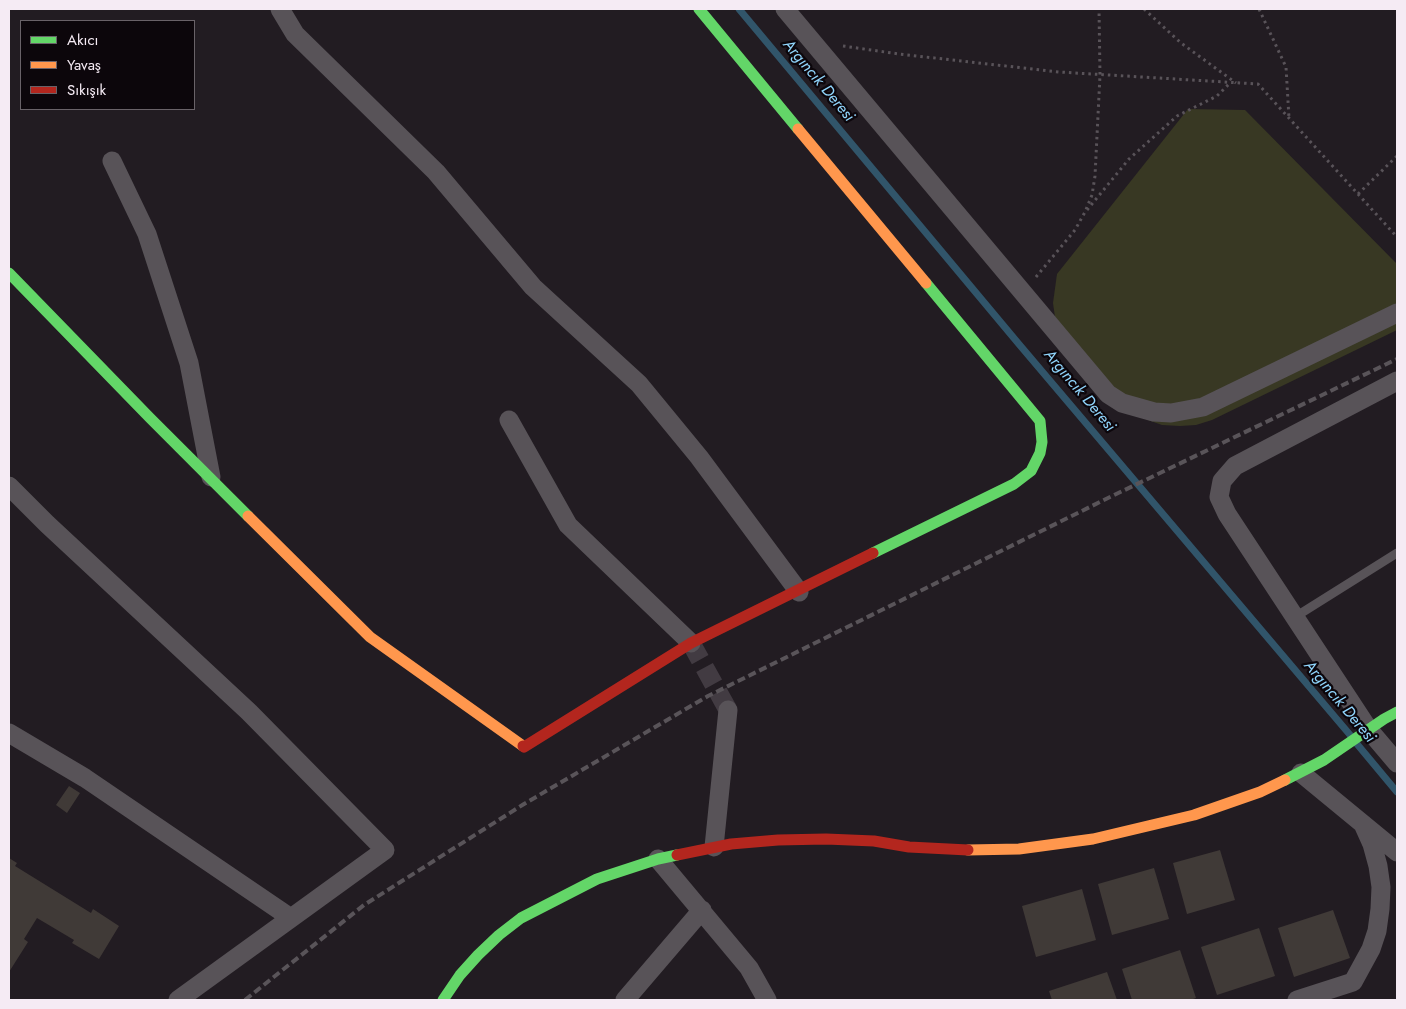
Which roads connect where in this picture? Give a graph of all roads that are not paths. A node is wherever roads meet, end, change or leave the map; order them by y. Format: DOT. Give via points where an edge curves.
graph roads {
  1 [pos="280,9"];
  2 [pos="699,9"];
  3 [pos="785,9"];
  4 [pos="112,161"];
  5 [pos="9,273"];
  6 [pos="1397,313"];
  7 [pos="1397,381"];
  8 [pos="509,420"];
  9 [pos="210,478"];
  10 [pos="9,486"];
  11 [pos="1397,553"];
  12 [pos="799,592"];
  13 [pos="1295,617"];
  14 [pos="691,643"];
  15 [pos="728,710"];
  16 [pos="1397,712"];
  17 [pos="1365,732"];
  18 [pos="9,733"];
  19 [pos="1397,763"];
  20 [pos="1301,773"];
  21 [pos="1364,824"];
  22 [pos="714,847"];
  23 [pos="1397,852"];
  24 [pos="658,859"];
  25 [pos="702,910"];
  26 [pos="291,918"];
  27 [pos="1309,999"];
  28 [pos="178,1000"];
  29 [pos="443,1000"];
  30 [pos="625,1000"];
  31 [pos="767,1000"];
  1 -- 12 [label="street" via="295,34 436,172 533,286 639,384 699,457"];
  2 -- 12 [label="street" via="1040,421 1042,431 1037,462 1014,484"];
  3 -- 6 [label="street" via="1108,394 1122,402 1154,412 1171,413 1203,407"];
  4 -- 9 [label="street" via="147,234 189,363"];
  5 -- 9 [label="street"];
  7 -- 13 [label="street" via="1234,466 1222,481 1219,497 1227,514"];
  8 -- 14 [label="street" via="568,525"];
  9 -- 14 [label="street" via="370,637 524,747"];
  10 -- 26 [label="street" via="249,712 385,850"];
  11 -- 13 [label="lane"];
  12 -- 14 [label="street"];
  13 -- 17 [label="street"];
  15 -- 22 [label="street"];
  16 -- 17 [label="street"];
  17 -- 19 [label="street"];
  17 -- 20 [label="street"];
  18 -- 26 [label="street" via="85,778"];
  20 -- 21 [label="street"];
  20 -- 22 [label="street" via="1260,792 1194,815 1056,845 954,850 826,839"];
  21 -- 23 [label="street"];
  21 -- 27 [label="street" via="1381,887 1377,931 1353,982"];
  22 -- 24 [label="street"];
  24 -- 25 [label="street"];
  24 -- 29 [label="street" via="597,879 522,918 478,955"];
  25 -- 30 [label="street"];
  25 -- 31 [label="street" via="749,968"];
  26 -- 28 [label="street"];
}
